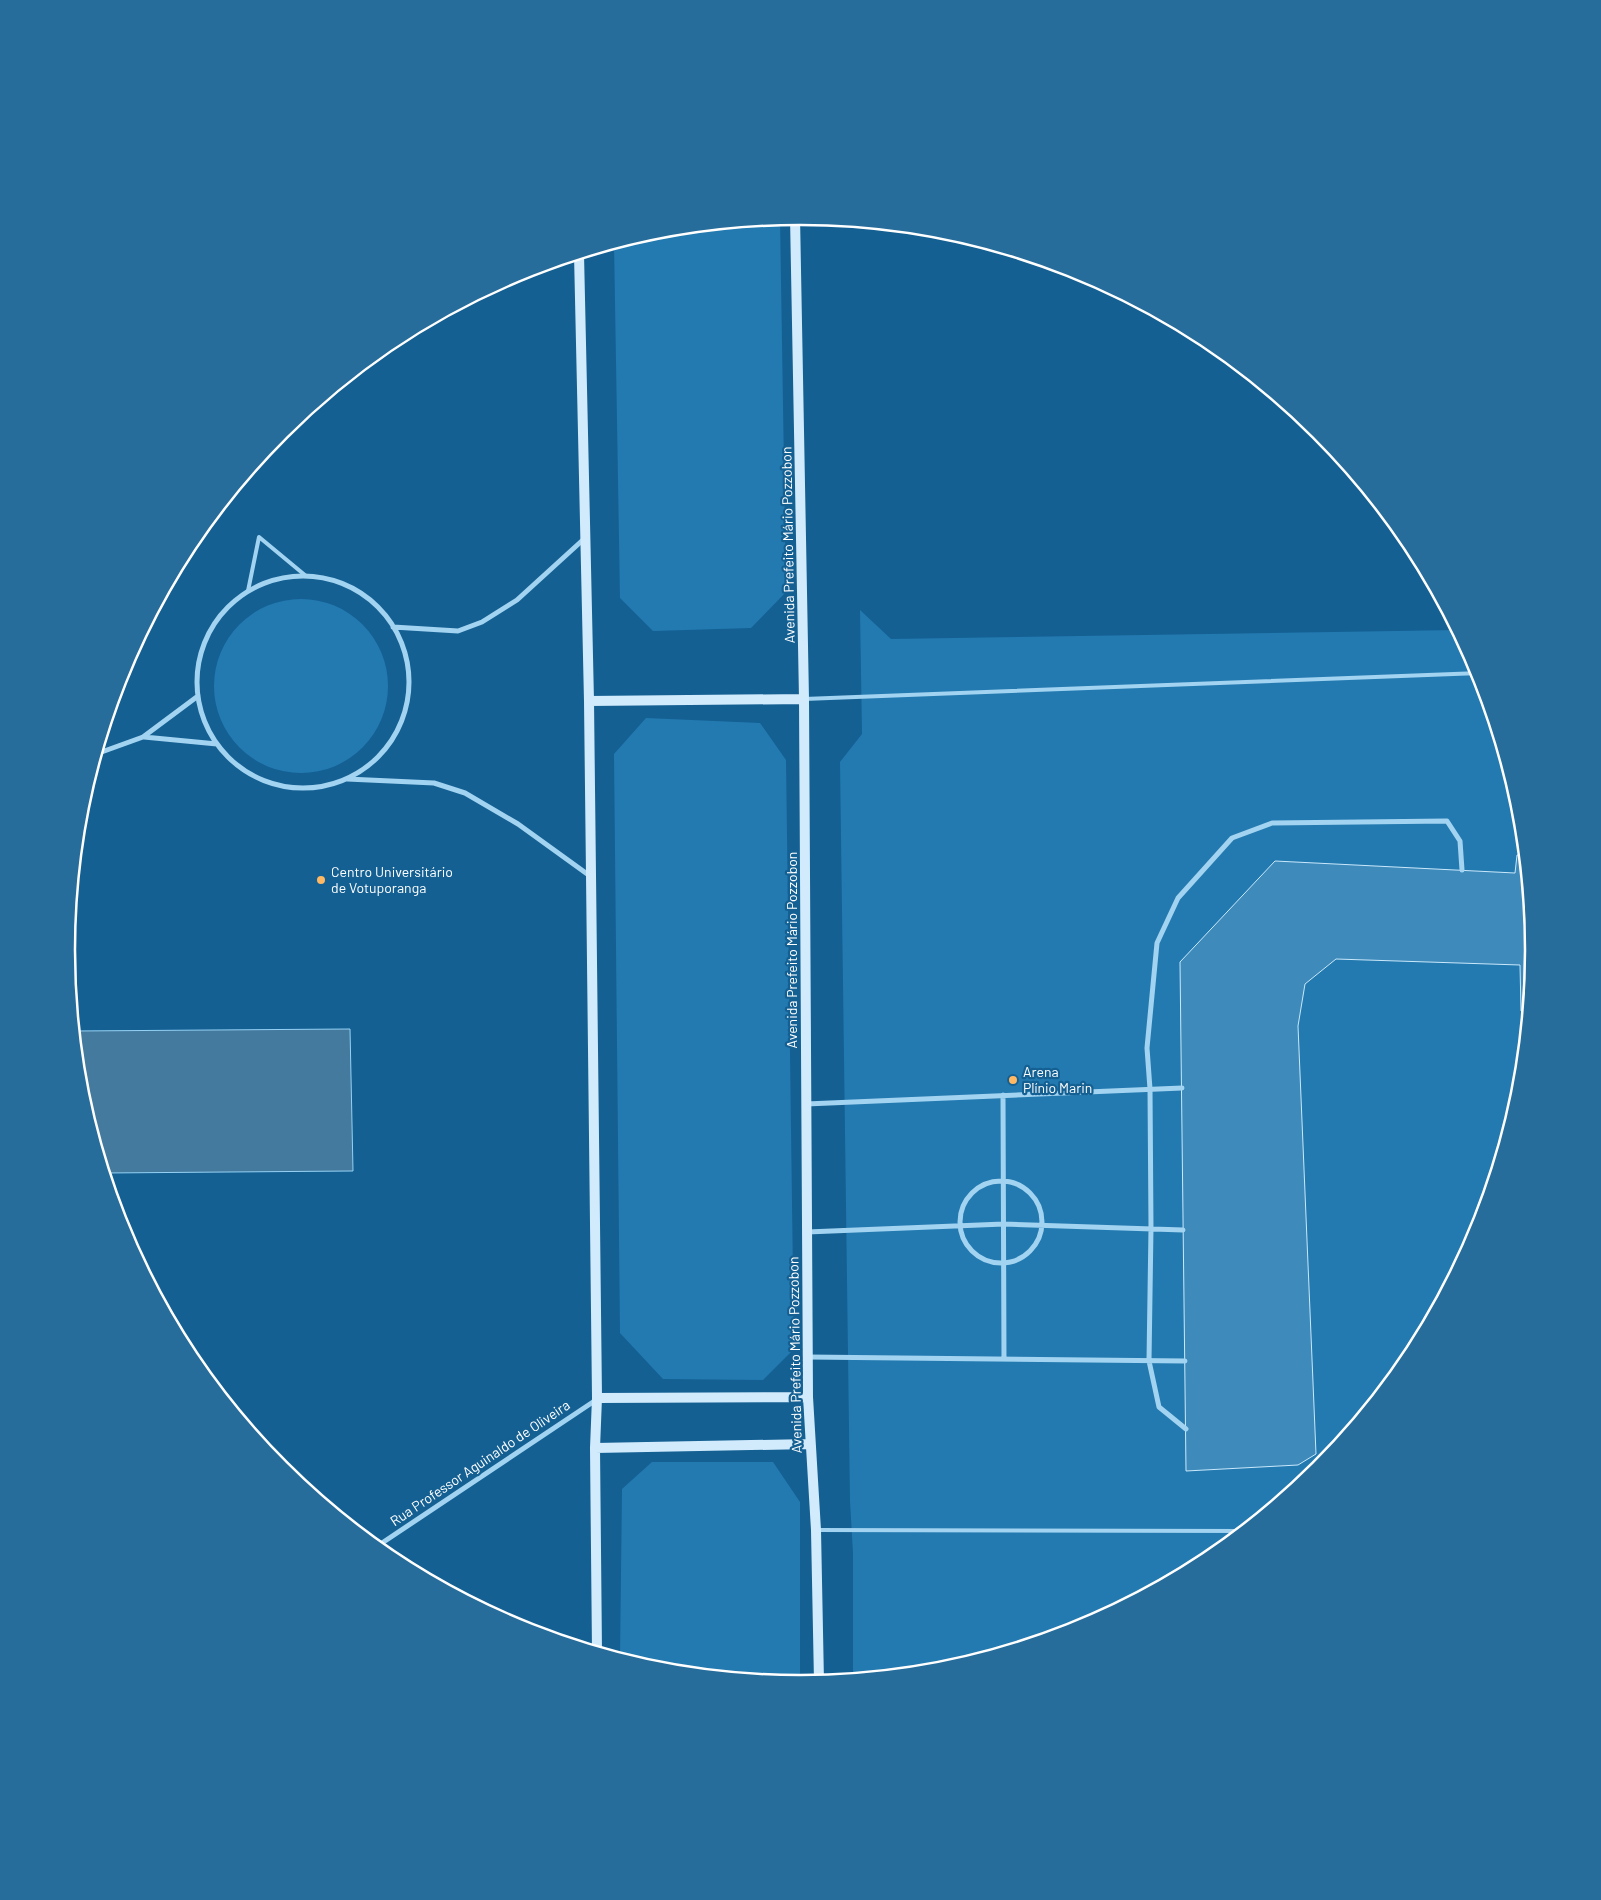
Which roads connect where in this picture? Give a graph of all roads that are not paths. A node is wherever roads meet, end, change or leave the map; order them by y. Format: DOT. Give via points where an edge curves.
graph roads {
  1 [pos="795,225"];
  2 [pos="579,259"];
  3 [pos="585,537"];
  4 [pos="306,576"];
  5 [pos="248,592"];
  6 [pos="393,627"];
  7 [pos="1471,673"];
  8 [pos="198,696"];
  9 [pos="804,699"];
  10 [pos="589,701"];
  11 [pos="143,737"];
  12 [pos="217,744"];
  13 [pos="103,751"];
  14 [pos="346,779"];
  15 [pos="1462,870"];
  16 [pos="590,876"];
  17 [pos="1182,1088"];
  18 [pos="1150,1089"];
  19 [pos="1003,1095"];
  20 [pos="806,1104"];
  21 [pos="1003,1181"];
  22 [pos="1004,1224"];
  23 [pos="1042,1225"];
  24 [pos="960,1226"];
  25 [pos="1150,1228"];
  26 [pos="1183,1230"];
  27 [pos="807,1232"];
  28 [pos="1004,1264"];
  29 [pos="808,1357"];
  30 [pos="1004,1359"];
  31 [pos="1149,1361"];
  32 [pos="1185,1361"];
  33 [pos="808,1397"];
  34 [pos="597,1398"];
  35 [pos="1186,1429"];
  36 [pos="810,1444"];
  37 [pos="596,1448"];
  38 [pos="816,1530"];
  39 [pos="1235,1531"];
  40 [pos="382,1543"];
  41 [pos="597,1646"];
  42 [pos="819,1675"];
  1 -- 9 [label="street, Avenida Prefeito Mário Pozzobon"];
  2 -- 3 [label="street"];
  3 -- 6 [label="street" via="517,600 482,622 458,631"];
  3 -- 10 [label="street"];
  4 -- 5 [label="street" via="280,578 255,586"];
  4 -- 5 [label="lane" via="259,537"];
  4 -- 6 [label="street" via="332,580 356,590 377,606"];
  5 -- 8 [label="street" via="216,620 203,644 198,669"];
  6 -- 14 [label="street" via="404,651 409,677 407,704 398,728 384,750 367,767"];
  7 -- 9 [label="lane"];
  8 -- 11 [label="street"];
  8 -- 12 [label="street" via="204,721"];
  9 -- 10 [label="street"];
  9 -- 20 [label="street, Avenida Prefeito Mário Pozzobon"];
  10 -- 16 [label="street"];
  11 -- 12 [label="street"];
  11 -- 13 [label="street"];
  12 -- 14 [label="street" via="254,776 276,784 300,788 324,786"];
  14 -- 16 [label="street" via="434,783 465,793 518,824"];
  15 -- 18 [label="street" via="1460,841 1448,821 1272,824 1232,838 1178,898 1157,943 1148,1048"];
  16 -- 34 [label="street"];
  17 -- 18 [label="street"];
  18 -- 19 [label="street"];
  18 -- 25 [label="street"];
  19 -- 20 [label="street"];
  19 -- 21 [label="street"];
  20 -- 27 [label="street, Avenida Prefeito Mário Pozzobon"];
  21 -- 22 [label="street"];
  21 -- 23 [label="street" via="1022,1187 1032,1195 1040,1208"];
  21 -- 24 [label="street" via="984,1184 973,1192 964,1203"];
  22 -- 23 [label="street"];
  22 -- 24 [label="street"];
  22 -- 28 [label="street"];
  23 -- 25 [label="street"];
  23 -- 28 [label="street" via="1039,1239 1030,1252"];
  24 -- 27 [label="street"];
  24 -- 28 [label="street" via="973,1253 987,1261"];
  25 -- 26 [label="street"];
  25 -- 31 [label="street"];
  27 -- 29 [label="street, Avenida Prefeito Mário Pozzobon"];
  28 -- 30 [label="street"];
  29 -- 30 [label="street"];
  29 -- 33 [label="street, Avenida Prefeito Mário Pozzobon"];
  30 -- 31 [label="street"];
  31 -- 32 [label="street"];
  31 -- 35 [label="street" via="1159,1407"];
  33 -- 34 [label="street"];
  33 -- 36 [label="street, Avenida Prefeito Mário Pozzobon"];
  34 -- 37 [label="street"];
  34 -- 40 [label="street, Rua Professor Aguinaldo de Oliveira"];
  36 -- 37 [label="street"];
  36 -- 38 [label="street, Avenida Prefeito Mário Pozzobon"];
  37 -- 41 [label="street"];
  38 -- 39 [label="lane"];
  38 -- 42 [label="street, Avenida Prefeito Mário Pozzobon"];
}
